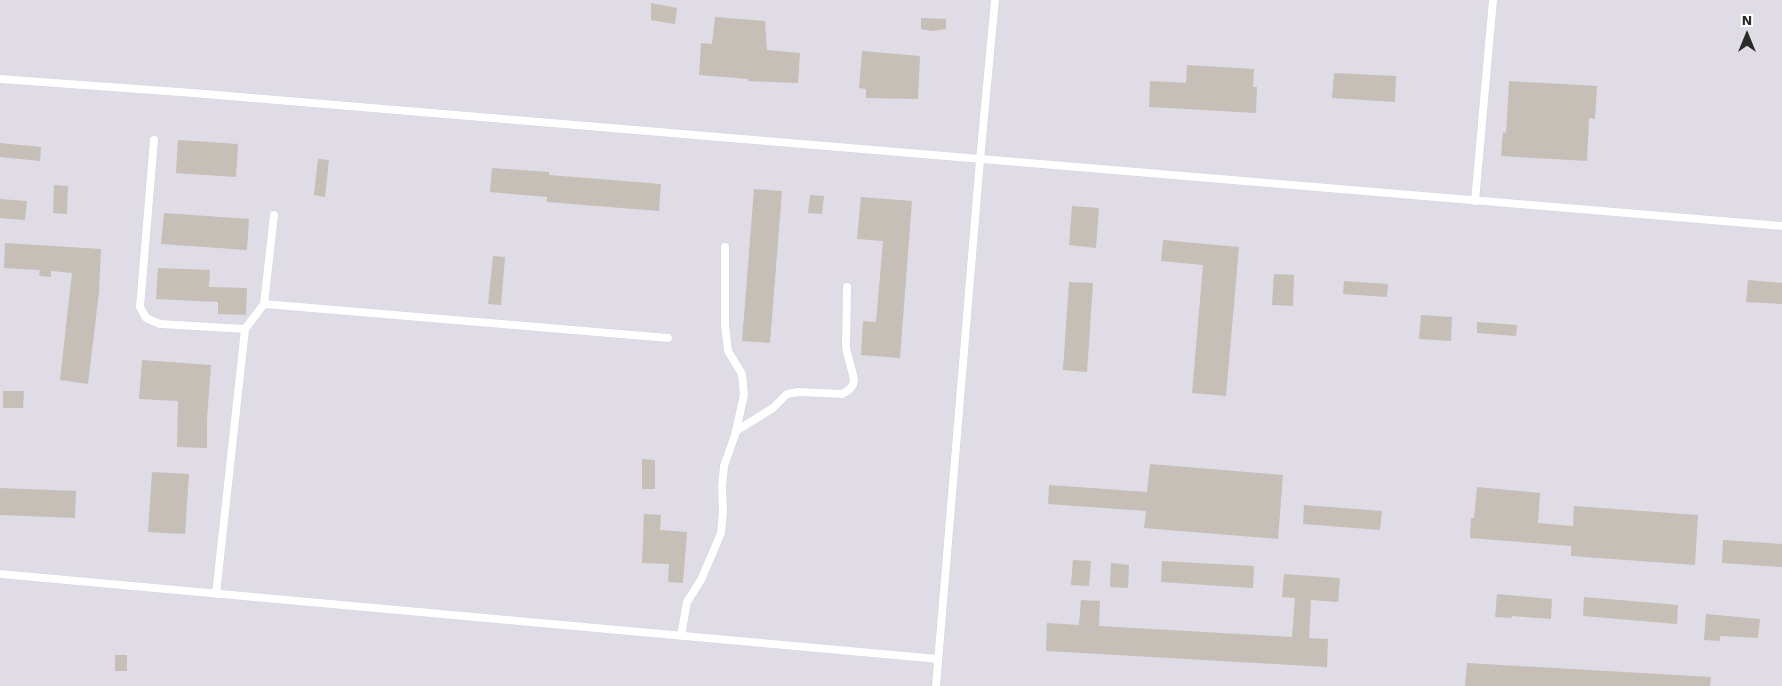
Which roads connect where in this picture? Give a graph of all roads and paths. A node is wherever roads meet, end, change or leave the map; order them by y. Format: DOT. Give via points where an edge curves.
graph roads {
  1 [pos="995,0"];
  2 [pos="1493,0"];
  3 [pos="0,79"];
  4 [pos="154,140"];
  5 [pos="980,160"];
  6 [pos="1475,200"];
  7 [pos="274,215"];
  8 [pos="1782,226"];
  9 [pos="725,247"];
  10 [pos="847,287"];
  11 [pos="264,304"];
  12 [pos="245,329"];
  13 [pos="668,338"];
  14 [pos="736,431"];
  15 [pos="0,574"];
  16 [pos="216,594"];
  17 [pos="681,636"];
  18 [pos="938,659"];
  19 [pos="936,686"];
  1 -- 5 [label="lane"];
  2 -- 6 [label="lane"];
  3 -- 5 [label="lane"];
  4 -- 12 [label="lane" via="140,307 146,318 160,324"];
  5 -- 6 [label="lane"];
  5 -- 18 [label="lane"];
  6 -- 8 [label="lane"];
  7 -- 11 [label="lane"];
  9 -- 14 [label="lane" via="728,351 742,374 744,395"];
  10 -- 14 [label="lane" via="846,348 853,385 842,394 787,394 773,408"];
  11 -- 12 [label="lane"];
  11 -- 13 [label="lane"];
  12 -- 16 [label="lane"];
  14 -- 17 [label="lane" via="724,466 721,533 701,580 687,602"];
  15 -- 16 [label="lane"];
  16 -- 17 [label="lane"];
  17 -- 18 [label="lane"];
  18 -- 19 [label="lane"];
}
